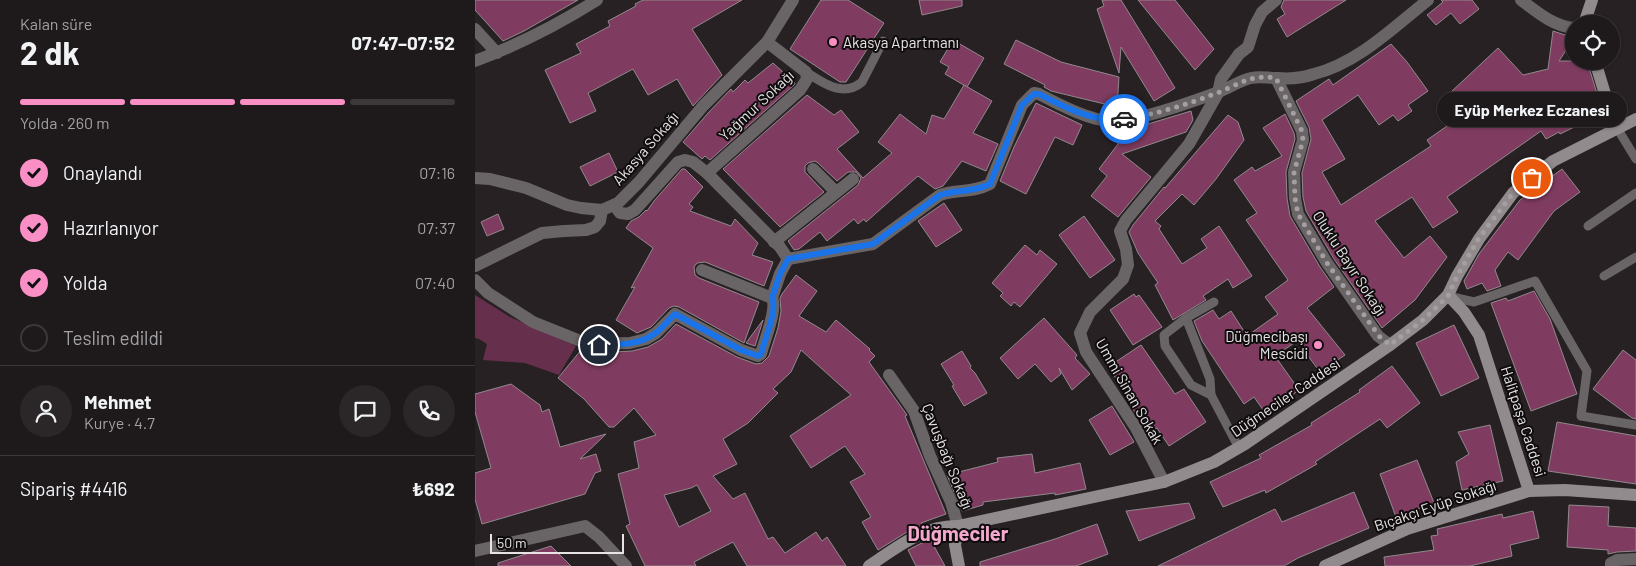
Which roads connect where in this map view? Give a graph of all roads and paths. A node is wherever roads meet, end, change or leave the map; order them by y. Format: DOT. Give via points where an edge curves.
graph roads {
  1 [pos="597,0"];
  2 [pos="793,0"];
  3 [pos="1276,0"];
  4 [pos="1428,0"];
  5 [pos="1521,0"];
  6 [pos="1592,0"];
  7 [pos="1587,15"];
  8 [pos="1565,27"];
  9 [pos="475,28"];
  10 [pos="883,41"];
  11 [pos="767,42"];
  12 [pos="497,53"];
  13 [pos="475,61"];
  14 [pos="1598,70"];
  15 [pos="806,72"];
  16 [pos="1276,78"];
  17 [pos="1218,93"];
  18 [pos="1636,119"];
  19 [pos="1617,128"];
  20 [pos="1636,158"];
  21 [pos="813,169"];
  22 [pos="707,173"];
  23 [pos="475,178"];
  24 [pos="853,179"];
  25 [pos="836,192"];
  26 [pos="1636,193"];
  27 [pos="608,207"];
  28 [pos="1588,226"];
  29 [pos="774,242"];
  30 [pos="1636,257"];
  31 [pos="788,259"];
  32 [pos="475,266"];
  33 [pos="701,270"];
  34 [pos="1604,276"];
  35 [pos="475,280"];
  36 [pos="1448,296"];
  37 [pos="772,298"];
  38 [pos="1214,302"];
  39 [pos="1186,318"];
  40 [pos="1390,345"];
  41 [pos="889,375"];
  42 [pos="1211,395"];
  43 [pos="1636,425"];
  44 [pos="1239,448"];
  45 [pos="1163,482"];
  46 [pos="1529,491"];
  47 [pos="1636,495"];
  48 [pos="958,526"];
  49 [pos="475,551"];
  50 [pos="1636,559"];
  51 [pos="626,566"];
  52 [pos="869,566"];
  53 [pos="959,566"];
  54 [pos="1325,566"];
  55 [pos="1611,566"];
  1 -- 12 [label="street" via="569,18"];
  2 -- 11 [label="street, Akasya Sokağı"];
  3 -- 17 [label="street" via="1262,12 1248,47 1221,79"];
  4 -- 16 [label="street" via="1357,55 1336,66 1295,78"];
  5 -- 8 [label="street"];
  6 -- 7 [label="street"];
  9 -- 12 [label="street"];
  10 -- 15 [label="lane" via="858,86 833,88"];
  11 -- 15 [label="street, Yağmur Sokağı"];
  11 -- 27 [label="street, Akasya Sokağı" via="703,106 639,182 618,203"];
  12 -- 13 [label="street"];
  14 -- 19 [label="street"];
  15 -- 22 [label="street, Yağmur Sokağı" via="807,79 800,90"];
  16 -- 17 [label="street" via="1252,78"];
  16 -- 40 [label="street, Oluklu Bayır Sokağı" via="1302,131 1303,140 1294,172 1298,214 1327,263 1379,336"];
  17 -- 31 [label="street" via="1140,117 1112,121 1034,94 1022,105 990,184 972,191 940,195 873,244"];
  17 -- 45 [label="street, Ummi Sinan Sokak" via="1189,144 1126,220 1120,231 1127,249 1128,265 1123,279 1090,312 1079,334 1136,428"];
  18 -- 19 [label="street, Düğmeciler Caddesi"];
  19 -- 20 [label="lane"];
  19 -- 36 [label="street, Düğmeciler Caddesi" via="1553,161 1513,193 1479,238"];
  21 -- 25 [label="street"];
  22 -- 27 [label="street" via="693,162 678,162 635,210 628,214"];
  22 -- 29 [label="street"];
  23 -- 27 [label="street" via="526,188 567,205"];
  24 -- 25 [label="street"];
  25 -- 29 [label="street"];
  26 -- 28 [label="lane"];
  27 -- 32 [label="street" via="595,227 543,234"];
  29 -- 31 [label="street"];
  30 -- 34 [label="lane"];
  31 -- 37 [label="street"];
  33 -- 37 [label="street"];
  35 -- 37 [label="street" via="488,293 533,322 588,344 630,343 647,339 675,314 758,356 775,303"];
  36 -- 40 [label="street, Düğmeciler Caddesi"];
  36 -- 43 [label="lane" via="1474,302 1535,281 1587,370 1581,416"];
  36 -- 46 [label="street, Halitpaşa Caddesi" via="1464,312 1479,335"];
  38 -- 39 [label="lane"];
  39 -- 42 [label="lane" via="1211,379"];
  39 -- 42 [label="lane" via="1164,335 1165,346 1191,385"];
  40 -- 44 [label="street, Düğmeciler Caddesi"];
  41 -- 48 [label="street, Çavuşbağı Sokağı" via="914,411"];
  42 -- 44 [label="lane"];
  44 -- 45 [label="street, Düğmeciler Caddesi" via="1214,462"];
  45 -- 48 [label="street, Düğmeciler Caddesi"];
  46 -- 47 [label="street, Halitpaşa Caddesi"];
  46 -- 54 [label="street, Bıçakçı Eyüp Sokağı" via="1407,529"];
  48 -- 52 [label="street, Düğmeciler Caddesi" via="931,529"];
  48 -- 53 [label="street" via="955,545"];
  49 -- 51 [label="street" via="585,526"];
  50 -- 55 [label="street" via="1617,560"];
}
